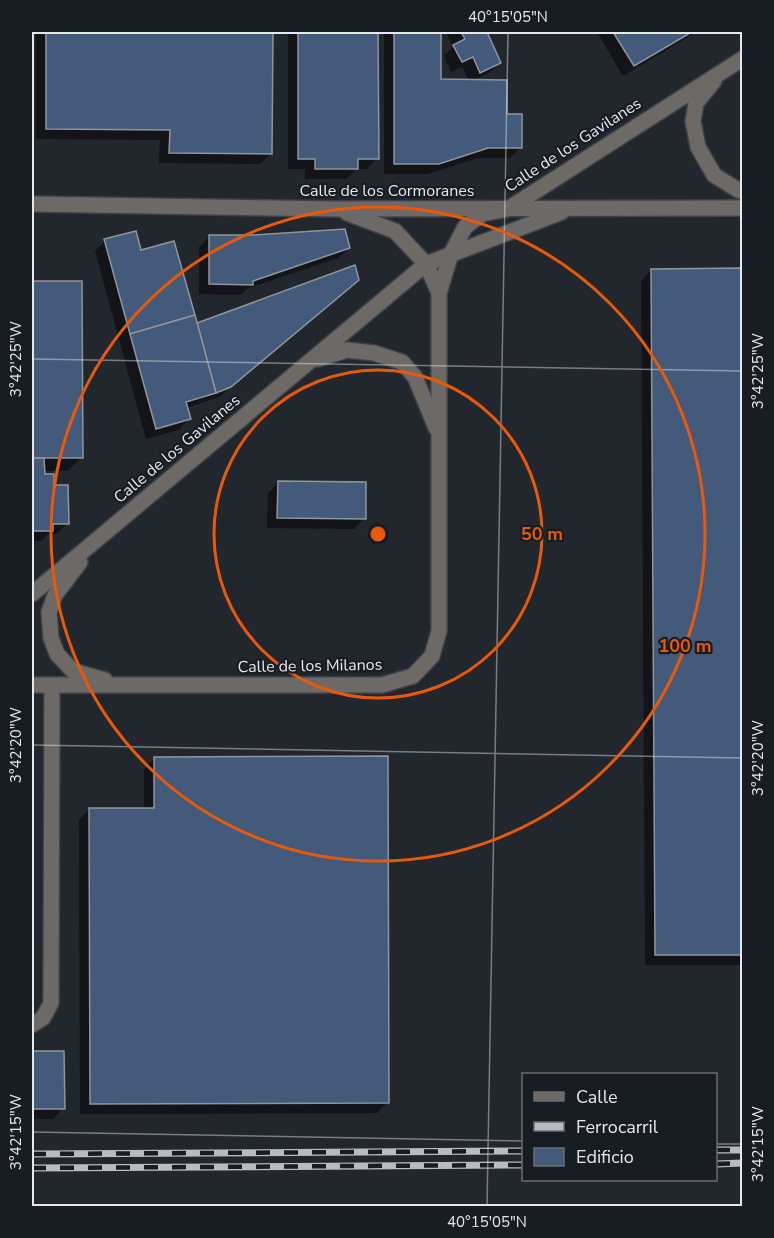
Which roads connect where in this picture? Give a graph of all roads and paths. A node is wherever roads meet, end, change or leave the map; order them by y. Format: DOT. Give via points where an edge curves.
graph roads {
  1 [pos="742,59"];
  2 [pos="724,70"];
  3 [pos="742,191"];
  4 [pos="32,204"];
  5 [pos="742,208"];
  6 [pos="338,209"];
  7 [pos="507,209"];
  8 [pos="570,209"];
  9 [pos="452,254"];
  10 [pos="426,264"];
  11 [pos="439,293"];
  12 [pos="309,362"];
  13 [pos="439,436"];
  14 [pos="95,541"];
  15 [pos="32,594"];
  16 [pos="32,685"];
  17 [pos="52,685"];
  18 [pos="119,685"];
  19 [pos="32,1025"];
  1 -- 2 [label="street, Calle de los Gavilanes"];
  2 -- 3 [label="street, Calle de los Gavilanes" via="696,103 693,121 698,147 714,175"];
  2 -- 7 [label="street, Calle de los Gavilanes"];
  4 -- 6 [label="street, Calle de los Cormoranes"];
  5 -- 8 [label="street, Calle de los Cormoranes"];
  6 -- 7 [label="street, Calle de los Cormoranes"];
  6 -- 10 [label="street" via="395,231"];
  7 -- 8 [label="street, Calle de los Cormoranes"];
  7 -- 9 [label="street, Calle de los Gavilanes" via="482,214 465,227"];
  8 -- 9 [label="street, Calle de los Gavilanes"];
  9 -- 10 [label="street, Calle de los Gavilanes"];
  9 -- 11 [label="street, Calle de los Gavilanes"];
  10 -- 11 [label="street"];
  10 -- 12 [label="street, Calle de los Gavilanes"];
  11 -- 13 [label="street, Calle de los Milanos"];
  12 -- 13 [label="street, Calle de los Gavilanes" via="347,350 402,362 415,377"];
  12 -- 14 [label="street, Calle de los Gavilanes"];
  13 -- 18 [label="street, Calle de los Milanos" via="439,631 432,656 412,676 382,685"];
  14 -- 15 [label="street, Calle de los Gavilanes"];
  14 -- 18 [label="street, Calle de los Gavilanes" via="55,595 49,612 51,638 57,654 73,670"];
  16 -- 17 [label="street, Calle de los Milanos"];
  17 -- 18 [label="street, Calle de los Milanos"];
  17 -- 19 [label="street" via="51,1003 43,1018"];
}
